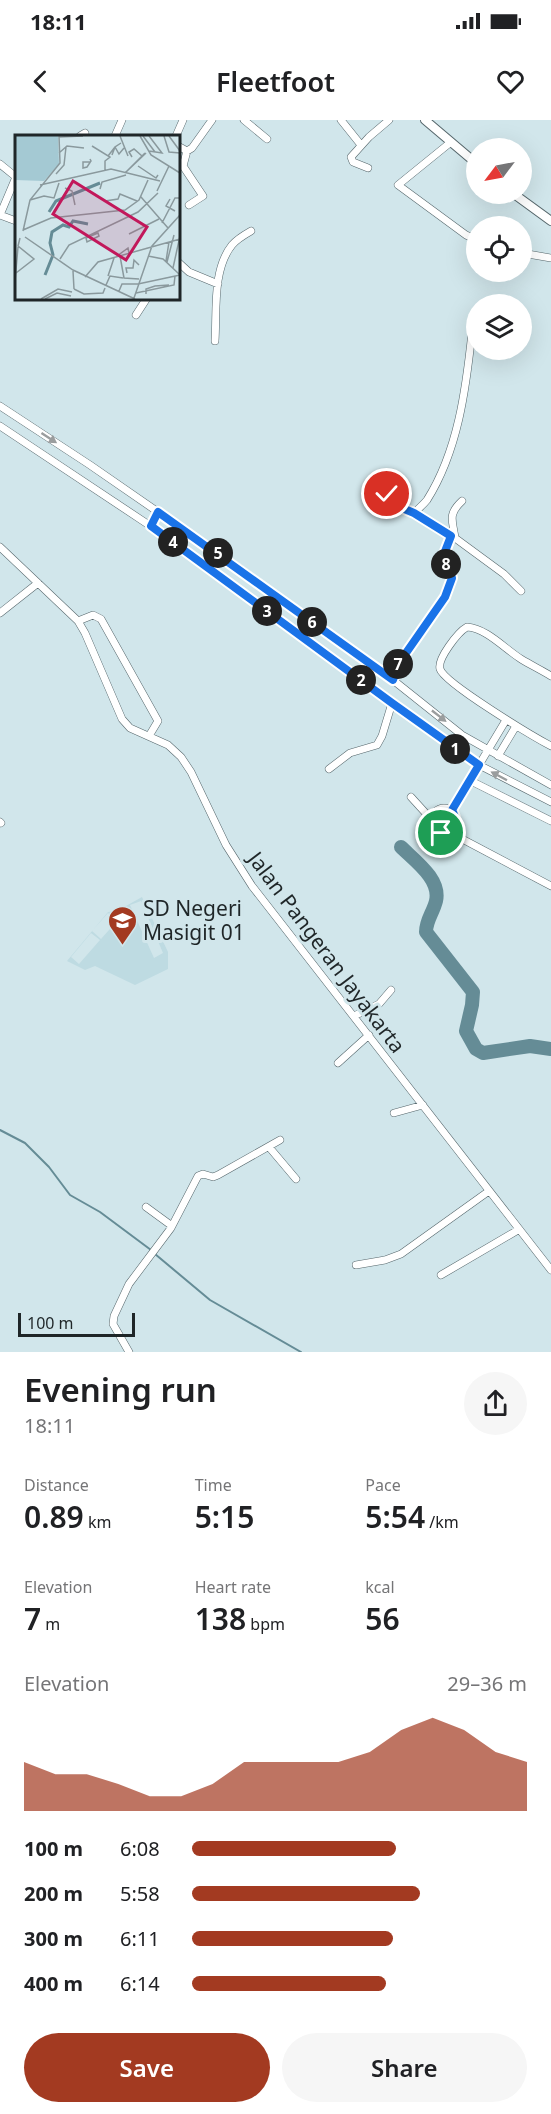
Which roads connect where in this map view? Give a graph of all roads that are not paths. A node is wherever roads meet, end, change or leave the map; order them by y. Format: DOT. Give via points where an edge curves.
graph roads {
  1 [pos="122,120"];
  2 [pos="183,120"];
  3 [pos="212,120"];
  4 [pos="244,120"];
  5 [pos="341,120"];
  6 [pos="389,120"];
  7 [pos="425,120"];
  8 [pos="115,135"];
  9 [pos="176,135"];
  10 [pos="267,139"];
  11 [pos="451,142"];
  12 [pos="361,145"];
  13 [pos="180,147"];
  14 [pos="187,151"];
  15 [pos="466,155"];
  16 [pos="0,164"];
  17 [pos="368,168"];
  18 [pos="15,176"];
  19 [pos="15,179"];
  20 [pos="528,204"];
  21 [pos="189,205"];
  22 [pos="0,215"];
  23 [pos="15,221"];
  24 [pos="551,221"];
  25 [pos="251,231"];
  26 [pos="466,235"];
  27 [pos="532,255"];
  28 [pos="551,258"];
  29 [pos="180,264"];
  30 [pos="218,284"];
  31 [pos="146,300"];
  32 [pos="136,315"];
  33 [pos="215,341"];
  34 [pos="468,360"];
  35 [pos="0,406"];
  36 [pos="0,426"];
  37 [pos="387,494"];
  38 [pos="462,501"];
  39 [pos="158,512"];
  40 [pos="414,513"];
  41 [pos="153,528"];
  42 [pos="453,537"];
  43 [pos="0,547"];
  44 [pos="39,583"];
  45 [pos="522,591"];
  46 [pos="0,613"];
  47 [pos="78,621"];
  48 [pos="551,676"];
  49 [pos="393,680"];
  50 [pos="392,703"];
  51 [pos="506,720"];
  52 [pos="516,726"];
  53 [pos="149,736"];
  54 [pos="551,746"];
  55 [pos="488,750"];
  56 [pos="498,756"];
  57 [pos="479,765"];
  58 [pos="329,769"];
  59 [pos="471,781"];
  60 [pos="551,786"];
  61 [pos="411,797"];
  62 [pos="551,802"];
  63 [pos="452,810"];
  64 [pos="431,819"];
  65 [pos="551,821"];
  66 [pos="449,832"];
  67 [pos="551,886"];
  68 [pos="391,990"];
  69 [pos="354,1016"];
  70 [pos="369,1035"];
  71 [pos="338,1063"];
  72 [pos="423,1105"];
  73 [pos="394,1113"];
  74 [pos="280,1140"];
  75 [pos="269,1147"];
  76 [pos="296,1179"];
  77 [pos="489,1191"];
  78 [pos="146,1207"];
  79 [pos="172,1226"];
  80 [pos="518,1230"];
  81 [pos="356,1264"];
  82 [pos="551,1270"];
  83 [pos="441,1275"];
  84 [pos="129,1352"];
  1 -- 8 [label="street"];
  2 -- 9 [label="street"];
  3 -- 14 [label="street"];
  4 -- 10 [label="street"];
  5 -- 12 [label="street"];
  6 -- 12 [label="street"];
  7 -- 11 [label="street"];
  11 -- 15 [label="street"];
  11 -- 26 [label="street" via="398,184"];
  12 -- 17 [label="street" via="351,159"];
  13 -- 14 [label="street"];
  14 -- 21 [label="street" via="183,166 203,196"];
  16 -- 18 [label="street"];
  19 -- 22 [label="street"];
  20 -- 24 [label="street"];
  22 -- 23 [label="street"];
  25 -- 30 [label="street" via="230,248"];
  27 -- 28 [label="street"];
  29 -- 30 [label="street" via="189,272"];
  30 -- 33 [label="street"];
  31 -- 32 [label="street"];
  34 -- 40 [label="street" via="453,440 427,500"];
  35 -- 39 [label="street, one-way"];
  36 -- 41 [label="street"];
  37 -- 40 [label="street" via="395,505"];
  38 -- 42 [label="street" via="451,520"];
  39 -- 41 [label="street"];
  39 -- 49 [label="street"];
  40 -- 42 [label="street"];
  41 -- 50 [label="street"];
  42 -- 45 [label="street"];
  42 -- 49 [label="street" via="444,554 452,578 450,586 399,663"];
  43 -- 44 [label="street, Jalan Pangeran Jayakarta"];
  44 -- 46 [label="street"];
  44 -- 47 [label="street, Jalan Pangeran Jayakarta"];
  47 -- 53 [label="street, Jalan Pangeran Jayakarta" via="122,719 130,728"];
  47 -- 53 [label="street" via="93,615 101,619 158,721"];
  48 -- 51 [label="street" via="479,630 463,629 440,660 441,672"];
  49 -- 55 [label="street, one-way" via="462,735"];
  50 -- 57 [label="street"];
  50 -- 58 [label="street" via="377,745 350,753"];
  51 -- 52 [label="street"];
  51 -- 55 [label="street"];
  52 -- 54 [label="street"];
  52 -- 56 [label="street"];
  53 -- 69 [label="street, Jalan Pangeran Jayakarta" via="181,757 226,845 252,886"];
  55 -- 56 [label="street"];
  55 -- 57 [label="street"];
  56 -- 60 [label="street"];
  57 -- 59 [label="street"];
  62 -- 57 [label="street, one-way"];
  59 -- 63 [label="street"];
  59 -- 65 [label="street"];
  61 -- 64 [label="street"];
  63 -- 64 [label="street" via="435,811"];
  63 -- 66 [label="street" via="455,826"];
  64 -- 66 [label="street" via="434,828 441,833"];
  66 -- 67 [label="street"];
  68 -- 69 [label="street" via="378,1004"];
  69 -- 70 [label="street, Jalan Pangeran Jayakarta"];
  70 -- 71 [label="street"];
  70 -- 72 [label="street, Jalan Pangeran Jayakarta"];
  72 -- 73 [label="street"];
  72 -- 77 [label="street, Jalan Pangeran Jayakarta"];
  74 -- 75 [label="street"];
  75 -- 76 [label="street"];
  75 -- 79 [label="street" via="215,1177 200,1175"];
  77 -- 80 [label="street, Jalan Pangeran Jayakarta"];
  77 -- 81 [label="street" via="401,1254"];
  78 -- 79 [label="street"];
  79 -- 84 [label="street" via="129,1284 114,1316 113,1324"];
  80 -- 82 [label="street, Jalan Pangeran Jayakarta"];
  80 -- 83 [label="street"];
}
